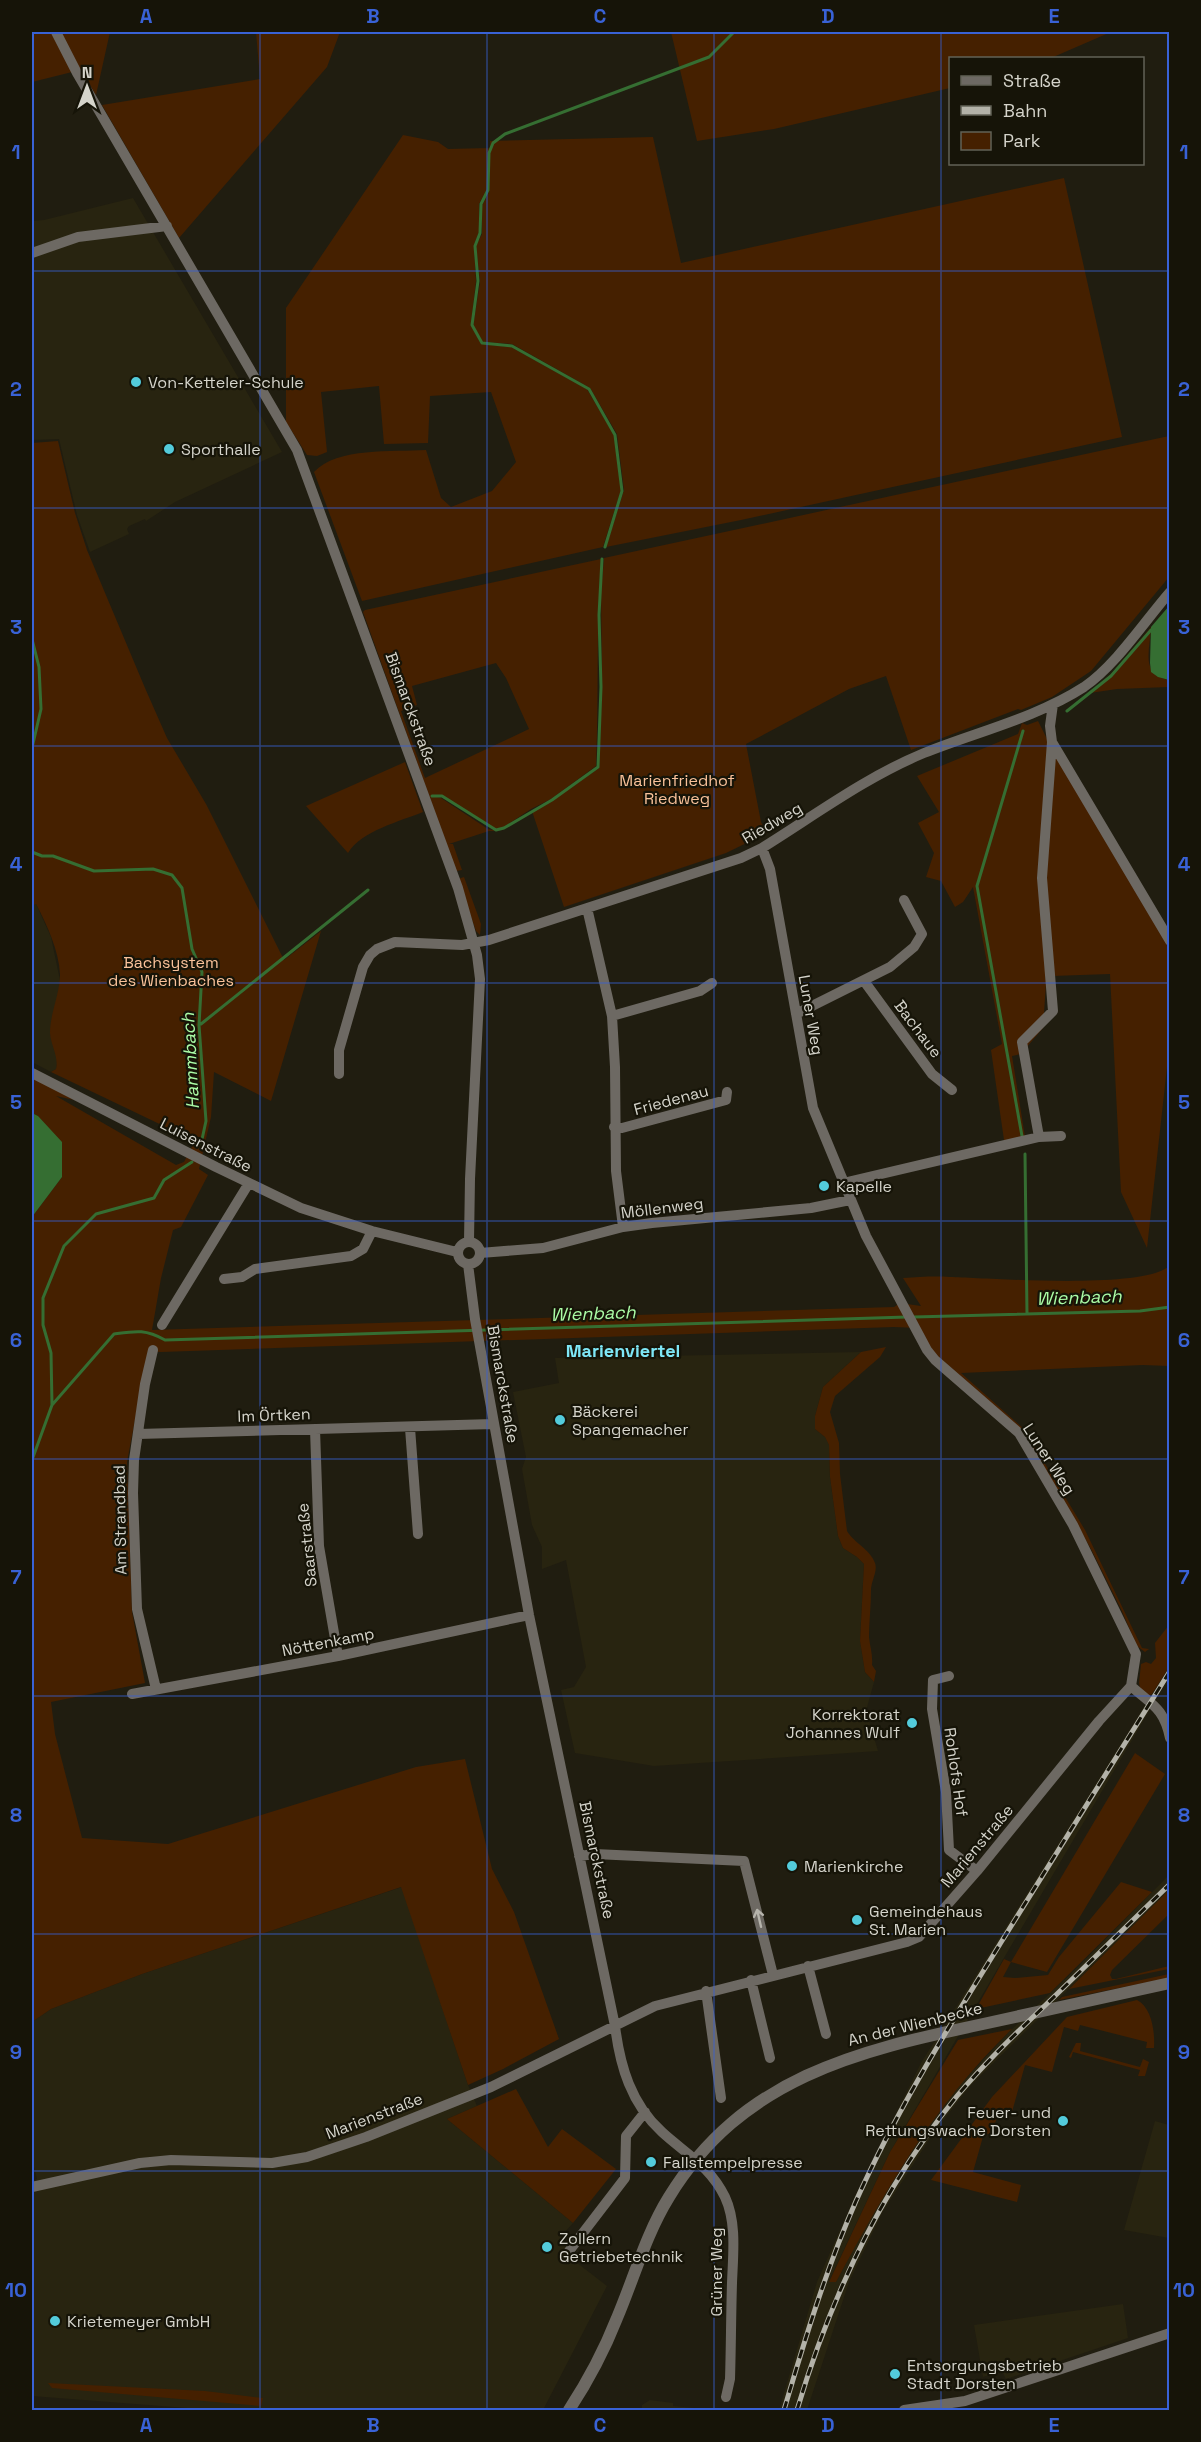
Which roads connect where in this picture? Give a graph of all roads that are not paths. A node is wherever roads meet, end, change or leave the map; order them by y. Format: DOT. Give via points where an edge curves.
graph roads {
  1 [pos="56,32"];
  2 [pos="167,226"];
  3 [pos="32,253"];
  4 [pos="1170,592"];
  5 [pos="1053,704"];
  6 [pos="1038,710"];
  7 [pos="1050,726"];
  8 [pos="1052,742"];
  9 [pos="762,848"];
  10 [pos="904,900"];
  11 [pos="587,908"];
  12 [pos="1170,941"];
  13 [pos="474,943"];
  14 [pos="864,981"];
  15 [pos="712,983"];
  16 [pos="796,1014"];
  17 [pos="612,1016"];
  18 [pos="32,1073"];
  19 [pos="339,1074"];
  20 [pos="952,1090"];
  21 [pos="727,1092"];
  22 [pos="614,1127"];
  23 [pos="1061,1136"];
  24 [pos="1039,1137"];
  25 [pos="843,1183"];
  26 [pos="249,1184"];
  27 [pos="850,1200"];
  28 [pos="623,1227"];
  29 [pos="372,1231"];
  30 [pos="469,1241"];
  31 [pos="457,1252"];
  32 [pos="480,1253"];
  33 [pos="468,1264"];
  34 [pos="224,1279"];
  35 [pos="162,1325"];
  36 [pos="153,1350"];
  37 [pos="493,1424"];
  38 [pos="410,1428"];
  39 [pos="315,1429"];
  40 [pos="138,1434"];
  41 [pos="418,1534"];
  42 [pos="529,1615"];
  43 [pos="338,1656"];
  44 [pos="949,1676"];
  45 [pos="1131,1686"];
  46 [pos="156,1689"];
  47 [pos="132,1694"];
  48 [pos="1170,1738"];
  49 [pos="579,1856"];
  50 [pos="977,1871"];
  51 [pos="808,1966"];
  52 [pos="772,1975"];
  53 [pos="751,1980"];
  54 [pos="1170,1983"];
  55 [pos="706,1991"];
  56 [pos="615,2026"];
  57 [pos="826,2034"];
  58 [pos="770,2058"];
  59 [pos="721,2098"];
  60 [pos="645,2112"];
  61 [pos="695,2158"];
  62 [pos="32,2187"];
  63 [pos="566,2255"];
  64 [pos="1170,2333"];
  65 [pos="726,2397"];
  66 [pos="569,2410"];
  67 [pos="904,2410"];
  1 -- 2 [label="street, Bismarckstraße"];
  2 -- 3 [label="street" via="78,237"];
  2 -- 13 [label="street, Bismarckstraße" via="306,469 444,847"];
  4 -- 5 [label="street, Riedweg" via="1108,666 1085,686"];
  5 -- 6 [label="street, Riedweg"];
  5 -- 7 [label="street"];
  6 -- 7 [label="street"];
  6 -- 9 [label="street, Riedweg" via="922,754 881,774"];
  7 -- 8 [label="street"];
  8 -- 12 [label="street"];
  8 -- 24 [label="street" via="1042,878 1053,1011 1022,1042"];
  9 -- 11 [label="street, Riedweg"];
  9 -- 16 [label="street, Luner Weg" via="770,869"];
  10 -- 14 [label="street" via="922,934 914,947 890,967"];
  11 -- 13 [label="street, Riedweg"];
  11 -- 17 [label="street, Friedenau"];
  13 -- 19 [label="street, Riedweg" via="395,942 370,955 339,1050"];
  13 -- 30 [label="street, Bismarckstraße" via="480,979"];
  14 -- 16 [label="street"];
  14 -- 20 [label="street, Bachaue" via="932,1074"];
  15 -- 17 [label="street" via="700,991"];
  16 -- 25 [label="street, Luner Weg" via="813,1108"];
  17 -- 22 [label="street, Friedenau"];
  18 -- 26 [label="street, Luisenstraße"];
  21 -- 22 [label="street, Friedenau" via="726,1101"];
  22 -- 28 [label="street, Friedenau"];
  23 -- 24 [label="street"];
  24 -- 25 [label="street"];
  25 -- 27 [label="street, Luner Weg"];
  26 -- 29 [label="street, Luisenstraße" via="301,1208"];
  26 -- 35 [label="street"];
  27 -- 28 [label="street, Möllenweg" via="811,1208"];
  27 -- 45 [label="street, Luner Weg" via="934,1360 1019,1433 1073,1525 1136,1654"];
  28 -- 32 [label="street, Möllenweg" via="543,1248"];
  29 -- 31 [label="street, Luisenstraße"];
  29 -- 34 [label="street" via="363,1249 351,1256 255,1269"];
  30 -- 31 [label="street" via="461,1244"];
  30 -- 32 [label="street" via="477,1245"];
  31 -- 33 [label="street" via="460,1260"];
  32 -- 33 [label="street" via="476,1261"];
  33 -- 37 [label="street, Bismarckstraße"];
  36 -- 40 [label="street, Am Strandbad"];
  37 -- 38 [label="street, Im Örtken"];
  37 -- 42 [label="street, Bismarckstraße"];
  38 -- 39 [label="street, Im Örtken"];
  38 -- 41 [label="street"];
  39 -- 40 [label="street, Im Örtken"];
  39 -- 43 [label="street, Saarstraße" via="319,1546"];
  40 -- 46 [label="street, Am Strandbad" via="133,1493 137,1609"];
  42 -- 43 [label="street, Nöttenkamp"];
  42 -- 49 [label="street, Bismarckstraße"];
  43 -- 46 [label="street, Nöttenkamp"];
  44 -- 50 [label="street, Rohlofs Hof" via="933,1680 932,1710 946,1792 949,1850"];
  45 -- 48 [label="street" via="1165,1718"];
  45 -- 50 [label="street, Marienstraße"];
  46 -- 47 [label="street, Nöttenkamp"];
  52 -- 49 [label="street, one-way" via="744,1861"];
  49 -- 56 [label="street, Bismarckstraße"];
  50 -- 51 [label="street, Marienstraße" via="919,1937"];
  51 -- 52 [label="street, Marienstraße"];
  51 -- 57 [label="street"];
  52 -- 53 [label="street, Marienstraße"];
  53 -- 55 [label="street, Marienstraße"];
  53 -- 58 [label="street"];
  54 -- 61 [label="street, An der Wienbecke" via="908,2040 837,2061 764,2098"];
  55 -- 56 [label="street, Marienstraße" via="646,2009"];
  55 -- 59 [label="street"];
  56 -- 60 [label="street, Bismarckstraße" via="626,2078"];
  56 -- 62 [label="street, Marienstraße" via="491,2087 308,2157 272,2163 140,2163"];
  60 -- 61 [label="street, Bismarckstraße" via="662,2132"];
  60 -- 63 [label="street" via="626,2136 625,2178"];
  61 -- 65 [label="street, Grüner Weg" via="720,2189 731,2217 730,2379"];
  61 -- 66 [label="street" via="660,2214 607,2342"];
  64 -- 67 [label="street" via="965,2402"];
}
